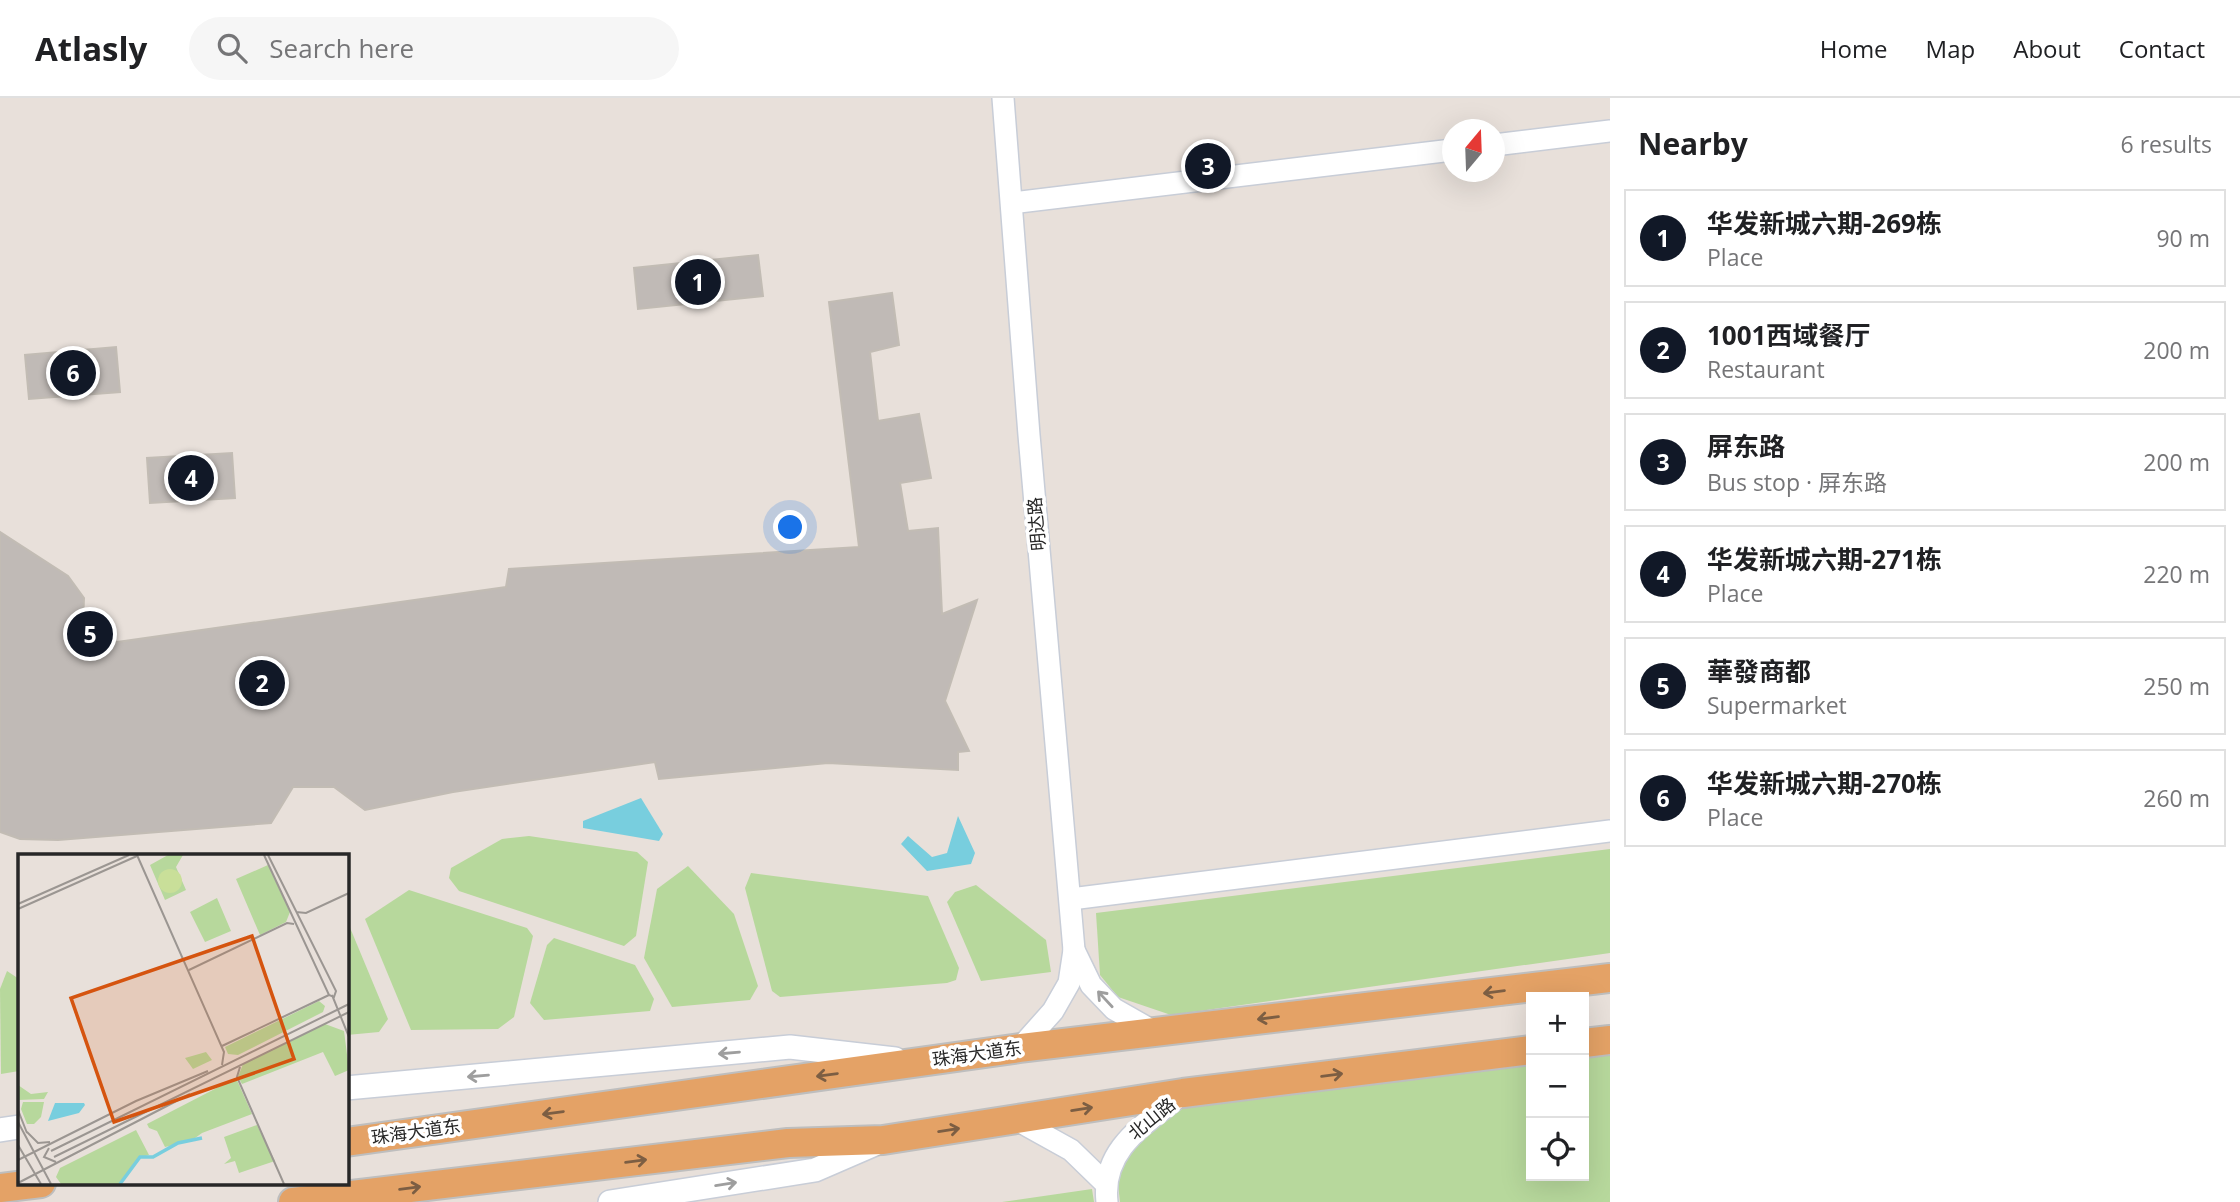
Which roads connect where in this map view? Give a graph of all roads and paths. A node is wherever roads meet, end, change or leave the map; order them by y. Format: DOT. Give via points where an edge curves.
graph roads {
  1 [pos="1003,98"];
  2 [pos="1610,131"];
  3 [pos="1505,144"];
  4 [pos="1442,151"];
  5 [pos="1012,203"];
  6 [pos="1610,831"];
  7 [pos="1071,899"];
  8 [pos="1074,950"];
  9 [pos="1610,978"];
  10 [pos="1153,1031"];
  11 [pos="1610,1040"];
  12 [pos="1589,1042"];
  13 [pos="1020,1048"];
  14 [pos="1526,1051"];
  15 [pos="919,1062"];
  16 [pos="348,1088"];
  17 [pos="1183,1093"];
  18 [pos="1015,1119"];
  19 [pos="18,1127"];
  20 [pos="0,1130"];
  21 [pos="883,1140"];
  22 [pos="348,1142"];
  23 [pos="33,1184"];
  24 [pos="0,1188"];
  25 [pos="1106,1192"];
  26 [pos="293,1202"];
  27 [pos="610,1202"];
  1 -- 5 [label="street, 明达路"];
  2 -- 3 [label="street"];
  4 -- 5 [label="street"];
  5 -- 7 [label="street, 明达路"];
  6 -- 7 [label="street"];
  7 -- 8 [label="street, 明达路"];
  10 -- 8 [label="street, 明达路, one-way" via="1114,1009 1091,985"];
  8 -- 13 [label="street, 明达路" via="1069,983"];
  9 -- 10 [label="highway, 珠海大道东, one-way"];
  10 -- 13 [label="highway, 珠海大道东"];
  11 -- 12 [label="highway"];
  13 -- 15 [label="highway, 珠海大道东"];
  17 -- 14 [label="highway, one-way"];
  15 -- 16 [label="main road, one-way" via="790,1047"];
  15 -- 22 [label="highway, 珠海大道东, one-way"];
  18 -- 17 [label="highway, one-way"];
  17 -- 25 [label="street, 北山路" via="1123,1143"];
  21 -- 18 [label="highway, one-way"];
  18 -- 25 [label="street, 北山路" via="1071,1150"];
  19 -- 20 [label="main road"];
  26 -- 21 [label="highway, one-way" via="788,1143"];
  27 -- 21 [label="main road, one-way" via="815,1170"];
  23 -- 24 [label="highway"];
}
